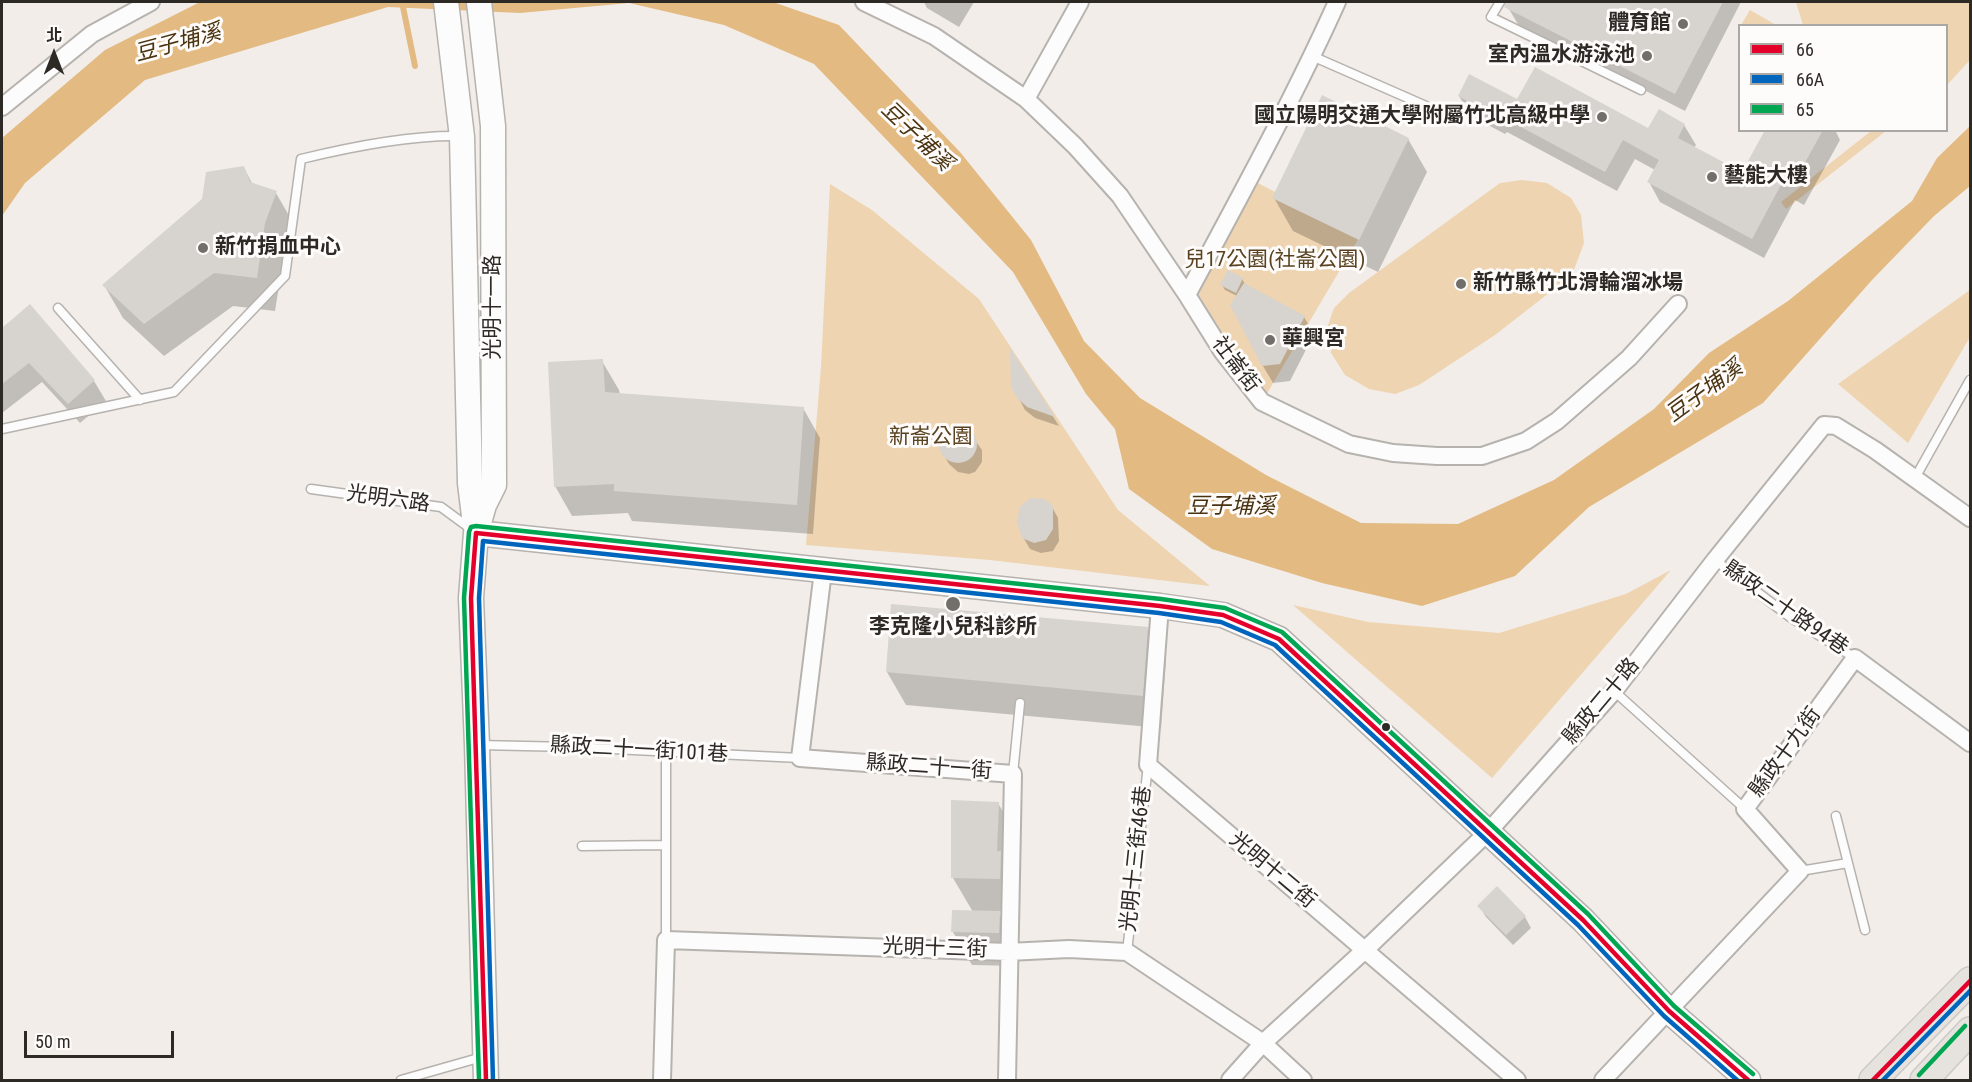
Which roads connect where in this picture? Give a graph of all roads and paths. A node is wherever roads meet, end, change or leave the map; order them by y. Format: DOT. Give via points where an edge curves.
graph roads {
  1 [pos="152,2"];
  2 [pos="446,2"];
  3 [pos="479,2"];
  4 [pos="864,2"];
  5 [pos="1080,2"];
  6 [pos="1337,2"];
  7 [pos="1500,2"];
  8 [pos="1312,56"];
  9 [pos="1641,90"];
  10 [pos="1026,99"];
  11 [pos="1426,106"];
  12 [pos="2,107"];
  13 [pos="462,137"];
  14 [pos="1187,295"];
  15 [pos="1678,304"];
  16 [pos="58,308"];
  17 [pos="1971,380"];
  18 [pos="140,400"];
  19 [pos="2,429"];
  20 [pos="1915,478"];
  21 [pos="311,489"];
  22 [pos="1971,519"];
  23 [pos="476,533"];
  24 [pos="1714,560"];
  25 [pos="823,571"];
  26 [pos="1160,606"];
  27 [pos="1855,658"];
  28 [pos="1614,691"];
  29 [pos="1020,703"];
  30 [pos="1971,744"];
  31 [pos="477,745"];
  32 [pos="666,753"];
  33 [pos="800,758"];
  34 [pos="1148,765"];
  35 [pos="1013,774"];
  36 [pos="1745,808"];
  37 [pos="1836,816"];
  38 [pos="1488,832"];
  39 [pos="666,845"];
  40 [pos="582,846"];
  41 [pos="1848,863"];
  42 [pos="1800,871"];
  43 [pos="1865,930"];
  44 [pos="666,940"];
  45 [pos="1366,949"];
  46 [pos="1008,952"];
  47 [pos="1127,952"];
  48 [pos="1971,981"];
  49 [pos="1669,1011"];
  50 [pos="1971,1031"];
  51 [pos="1263,1043"];
  52 [pos="485,1056"];
  53 [pos="401,1080"];
  54 [pos="486,1080"];
  55 [pos="662,1080"];
  56 [pos="1007,1080"];
  57 [pos="1230,1080"];
  58 [pos="1303,1080"];
  59 [pos="1517,1080"];
  60 [pos="1603,1080"];
  61 [pos="1748,1080"];
  62 [pos="1873,1080"];
  63 [pos="1924,1080"];
  1 -- 12 [label="street" via="92,34"];
  2 -- 13 [label="street, 光明十一路"];
  3 -- 23 [label="street, 光明十一路" via="493,126 494,485"];
  4 -- 10 [label="street, 社崙街" via="934,36"];
  5 -- 10 [label="street"];
  6 -- 8 [label="street"];
  7 -- 9 [label="lane" via="1491,17"];
  8 -- 11 [label="lane"];
  8 -- 14 [label="street"];
  10 -- 14 [label="street, 社崙街" via="1120,196"];
  13 -- 18 [label="lane" via="348,148 301,159 285,276 174,392"];
  13 -- 23 [label="street, 光明十一路" via="470,483"];
  14 -- 15 [label="street, 社崙街" via="1222,351 1262,402 1349,444 1437,456 1482,456 1526,441 1557,422 1629,358"];
  16 -- 18 [label="lane"];
  17 -- 20 [label="lane"];
  18 -- 19 [label="lane"];
  20 -- 22 [label="street, 縣政二十路"];
  20 -- 24 [label="street, 縣政二十路" via="1836,426 1824,425"];
  21 -- 23 [label="lane, 光明六路" via="441,507"];
  23 -- 25 [label="street"];
  23 -- 31 [label="street, 光明十一路" via="471,598"];
  24 -- 27 [label="lane, 縣政二十路94巷" via="1790,617"];
  24 -- 28 [label="street, 縣政二十路"];
  25 -- 26 [label="street"];
  25 -- 33 [label="street"];
  26 -- 34 [label="street"];
  26 -- 38 [label="street" via="1223,615 1280,639"];
  27 -- 30 [label="street"];
  27 -- 36 [label="street, 縣政十九街"];
  28 -- 36 [label="lane"];
  28 -- 38 [label="street, 縣政二十路"];
  29 -- 35 [label="lane"];
  31 -- 32 [label="lane, 縣政二十一街101巷"];
  31 -- 52 [label="street, 光明十一路"];
  32 -- 33 [label="lane, 縣政二十一街101巷"];
  32 -- 39 [label="lane"];
  33 -- 35 [label="street, 縣政二十一街"];
  34 -- 45 [label="street, 光明十二街"];
  34 -- 47 [label="lane, 光明十三街46巷"];
  35 -- 46 [label="street, 縣政二十一街"];
  36 -- 42 [label="street, 縣政十九街"];
  37 -- 41 [label="lane"];
  38 -- 45 [label="street, 縣政二十路"];
  38 -- 49 [label="street" via="1583,920"];
  39 -- 40 [label="lane"];
  39 -- 44 [label="lane"];
  41 -- 42 [label="lane"];
  41 -- 43 [label="lane"];
  42 -- 49 [label="street"];
  44 -- 46 [label="street, 光明十三街"];
  44 -- 55 [label="street"];
  45 -- 51 [label="street, 縣政二十路"];
  45 -- 59 [label="street, 光明十二街"];
  46 -- 47 [label="street, 光明十三街"];
  46 -- 56 [label="street, 縣政二十一街"];
  47 -- 51 [label="street"];
  48 -- 62 [label="main road"];
  49 -- 60 [label="street"];
  49 -- 61 [label="street"];
  50 -- 63 [label="main road"];
  51 -- 57 [label="street, 縣政二十路"];
  51 -- 58 [label="street"];
  52 -- 53 [label="lane"];
  52 -- 54 [label="street, 光明十一路"];
}
